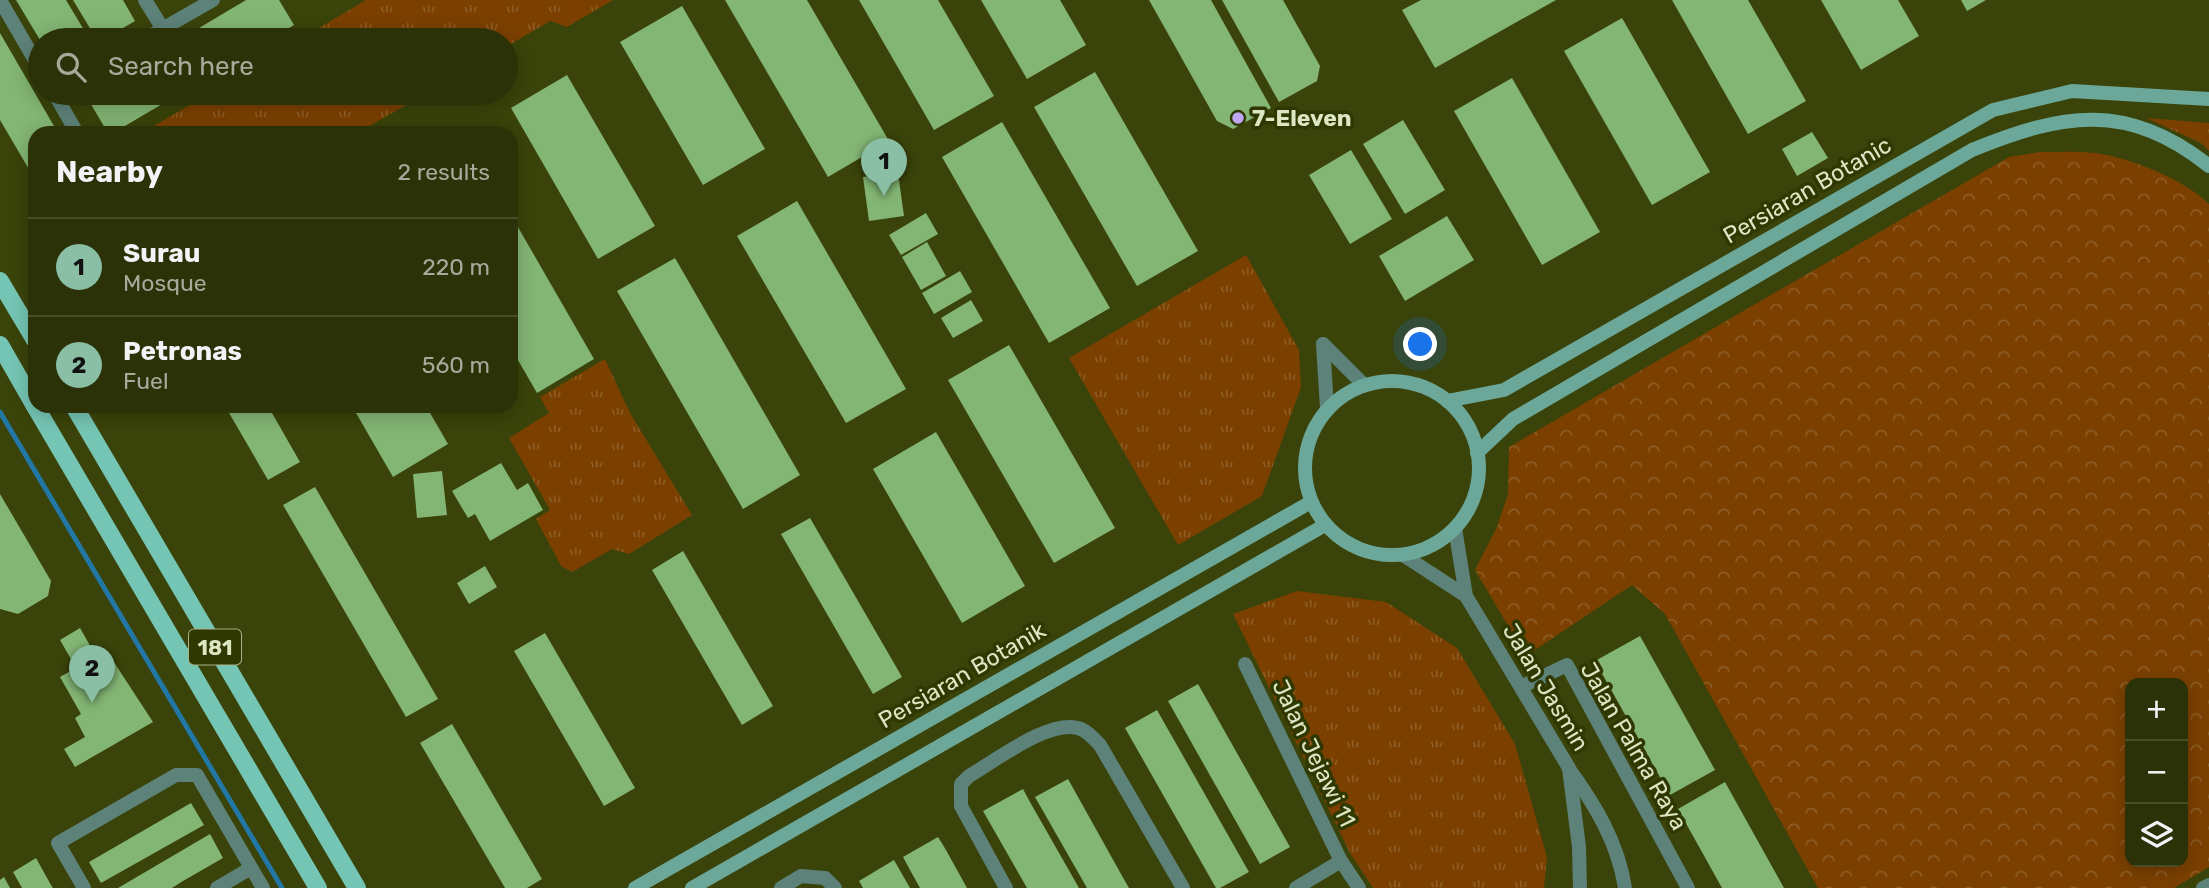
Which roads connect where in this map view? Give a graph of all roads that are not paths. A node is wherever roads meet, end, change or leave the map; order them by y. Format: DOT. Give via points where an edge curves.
graph roads {
  1 [pos="0,0"];
  2 [pos="145,0"];
  3 [pos="213,0"];
  4 [pos="162,28"];
  5 [pos="165,28"];
  6 [pos="28,48"];
  7 [pos="2209,99"];
  8 [pos="61,105"];
  9 [pos="74,126"];
  10 [pos="2209,166"];
  11 [pos="0,281"];
  12 [pos="28,328"];
  13 [pos="0,345"];
  14 [pos="1364,385"];
  15 [pos="28,394"];
  16 [pos="1447,401"];
  17 [pos="1327,408"];
  18 [pos="39,413"];
  19 [pos="78,413"];
  20 [pos="1477,453"];
  21 [pos="1311,502"];
  22 [pos="1325,524"];
  23 [pos="1455,528"];
  24 [pos="1403,555"];
  25 [pos="1466,596"];
  26 [pos="1245,664"];
  27 [pos="1521,687"];
  28 [pos="1569,768"];
  29 [pos="1341,861"];
  30 [pos="251,868"];
  31 [pos="2209,885"];
  32 [pos="84,888"];
  33 [pos="217,888"];
  34 [pos="262,888"];
  35 [pos="318,888"];
  36 [pos="357,888"];
  37 [pos="635,888"];
  38 [pos="692,888"];
  39 [pos="781,888"];
  40 [pos="835,888"];
  41 [pos="1006,888"];
  42 [pos="1183,888"];
  43 [pos="1296,888"];
  44 [pos="1359,888"];
  45 [pos="1580,888"];
  46 [pos="1625,888"];
  47 [pos="1688,888"];
  48 [pos="2203,888"];
  1 -- 6 [label="street"];
  2 -- 4 [label="street"];
  3 -- 5 [label="street"];
  7 -- 16 [label="main road, Persiaran Botanic" via="2072,91 1993,110 1504,390"];
  8 -- 9 [label="street"];
  10 -- 20 [label="main road" via="2146,129 2106,120 2059,121 2025,128 1972,150 1524,412"];
  11 -- 12 [label="main road"];
  13 -- 15 [label="main road, 181"];
  14 -- 16 [label="main road" via="1407,382"];
  14 -- 17 [label="main road"];
  14 -- 17 [label="street" via="1323,344"];
  16 -- 20 [label="main road" via="1472,434"];
  17 -- 21 [label="main road" via="1313,429 1306,453 1305,478"];
  18 -- 35 [label="main road, 181"];
  19 -- 36 [label="main road, 181"];
  20 -- 23 [label="main road" via="1478,480 1471,506"];
  21 -- 22 [label="main road"];
  21 -- 37 [label="main road, Persiaran Botanik"];
  22 -- 24 [label="main road" via="1352,546 1385,556"];
  22 -- 38 [label="main road"];
  23 -- 24 [label="main road" via="1440,541"];
  23 -- 25 [label="street, Jalan Jasmin"];
  24 -- 25 [label="street, Jalan Jasmin"];
  25 -- 27 [label="street, Jalan Jasmin"];
  26 -- 29 [label="street, Jalan Jejawi 11"];
  27 -- 28 [label="street, Jalan Jasmin"];
  27 -- 47 [label="street, Jalan Palma Raya" via="1567,665"];
  28 -- 45 [label="street, Jalan Jasmin"];
  28 -- 46 [label="street" via="1606,826"];
  29 -- 43 [label="street"];
  29 -- 44 [label="street, Jalan Jejawi 11"];
  30 -- 32 [label="street" via="197,775 176,775 58,843"];
  30 -- 33 [label="street"];
  30 -- 34 [label="street"];
  31 -- 48 [label="street"];
  39 -- 40 [label="street" via="801,876 825,878"];
  41 -- 42 [label="street" via="964,813 961,784 1044,732 1064,726 1083,729 1100,744"];
}
